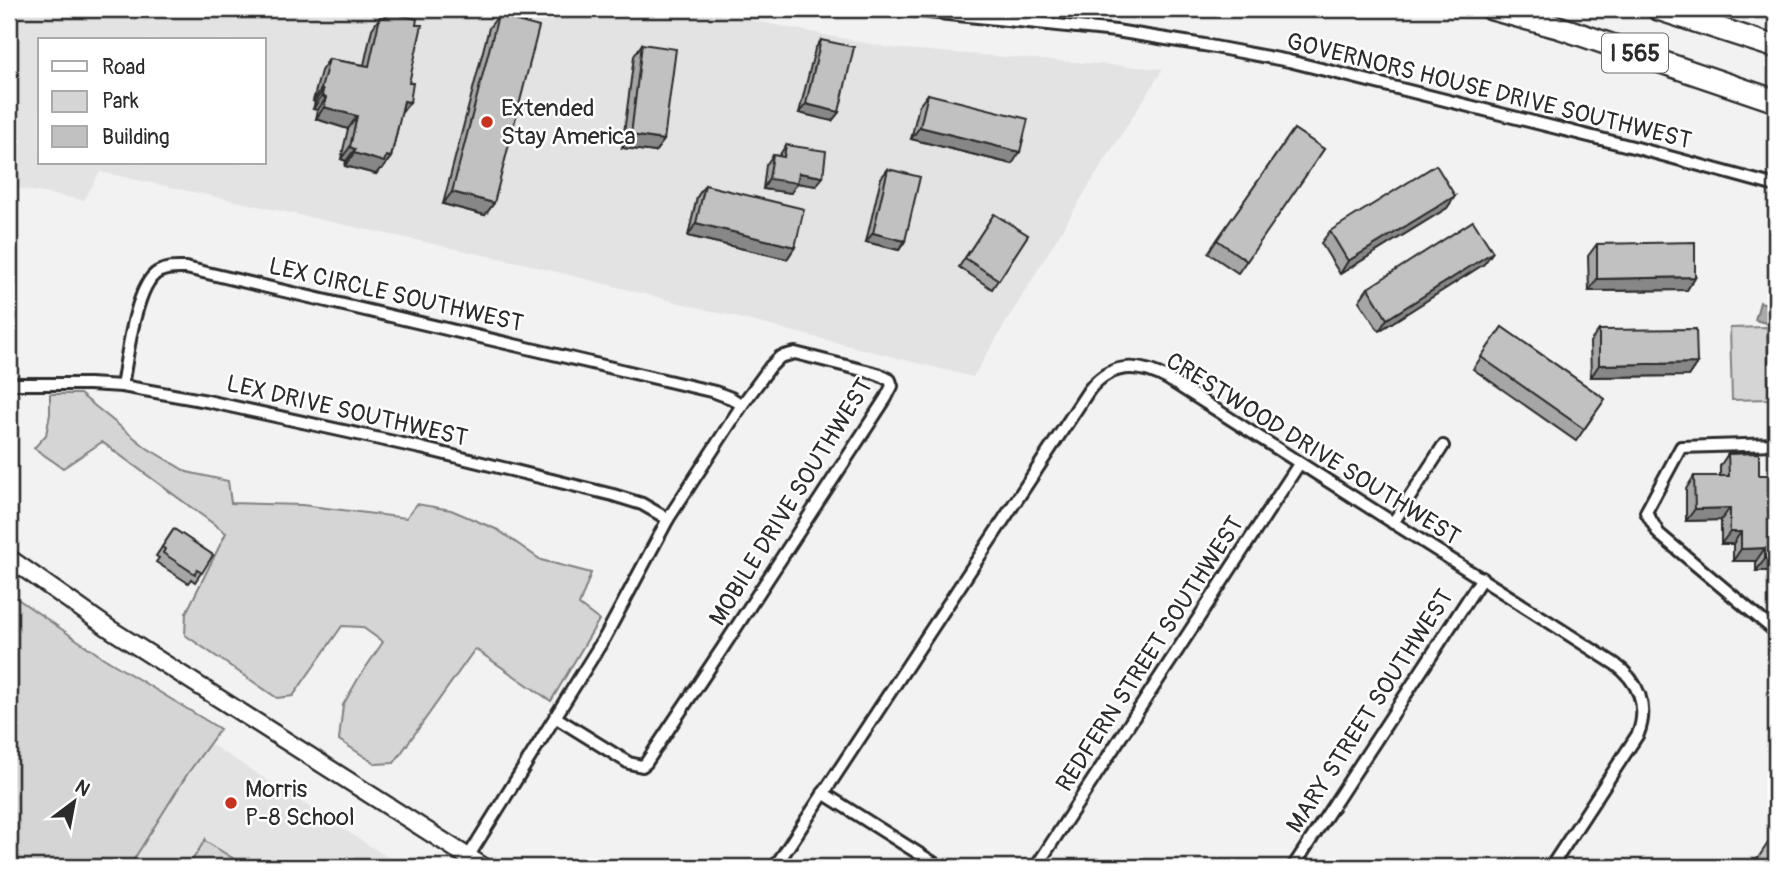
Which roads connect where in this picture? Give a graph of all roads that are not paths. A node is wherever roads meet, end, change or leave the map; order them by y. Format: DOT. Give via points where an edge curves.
graph roads {
  1 [pos="899,9"];
  2 [pos="1492,9"];
  3 [pos="1658,9"];
  4 [pos="1776,47"];
  5 [pos="1776,101"];
  6 [pos="1776,186"];
  7 [pos="9,384"];
  8 [pos="122,386"];
  9 [pos="742,405"];
  10 [pos="1776,444"];
  11 [pos="1443,446"];
  12 [pos="1299,464"];
  13 [pos="668,519"];
  14 [pos="1393,523"];
  15 [pos="9,558"];
  16 [pos="1482,578"];
  17 [pos="1776,632"];
  18 [pos="555,717"];
  19 [pos="823,793"];
  20 [pos="468,857"];
  21 [pos="484,867"];
  22 [pos="775,867"];
  23 [pos="940,867"];
  24 [pos="1036,867"];
  25 [pos="1293,867"];
  26 [pos="1550,867"];
  1 -- 6 [label="street, GOVERNORS HOUSE DRIVE SOUTHWEST" via="1116,31 1289,61"];
  2 -- 5 [label="highway, I 565" via="1561,27"];
  3 -- 4 [label="highway, I 565"];
  7 -- 8 [label="street, LEX DRIVE SOUTHWEST"];
  8 -- 9 [label="street, LEX CIRCLE SOUTHWEST" via="146,284 158,272 186,268 715,391"];
  8 -- 13 [label="street, LEX DRIVE SOUTHWEST" via="421,448 613,495"];
  9 -- 13 [label="street, MOBILE DRIVE SOUTHWEST"];
  9 -- 18 [label="street, MOBILE DRIVE SOUTHWEST" via="775,361 788,354 878,374 891,383 886,398 812,513 646,763 629,763"];
  10 -- 17 [label="street" via="1681,447 1646,512 1659,534"];
  11 -- 14 [label="street"];
  12 -- 14 [label="street, CRESTWOOD DRIVE SOUTHWEST"];
  12 -- 19 [label="street, CRESTWOOD DRIVE SOUTHWEST" via="1160,374 1129,368 1102,376"];
  12 -- 24 [label="street, REDFERN STREET SOUTHWEST"];
  13 -- 18 [label="street, MOBILE DRIVE SOUTHWEST" via="605,637"];
  14 -- 16 [label="street, CRESTWOOD DRIVE SOUTHWEST"];
  15 -- 20 [label="main road" via="110,629"];
  16 -- 25 [label="street, MARY STREET SOUTHWEST"];
  16 -- 26 [label="street, CRESTWOOD DRIVE SOUTHWEST" via="1624,671 1641,701 1638,734"];
  18 -- 20 [label="street, MOBILE DRIVE SOUTHWEST"];
  19 -- 22 [label="street, CRESTWOOD DRIVE SOUTHWEST"];
  19 -- 23 [label="street"];
  20 -- 21 [label="main road"];
}
